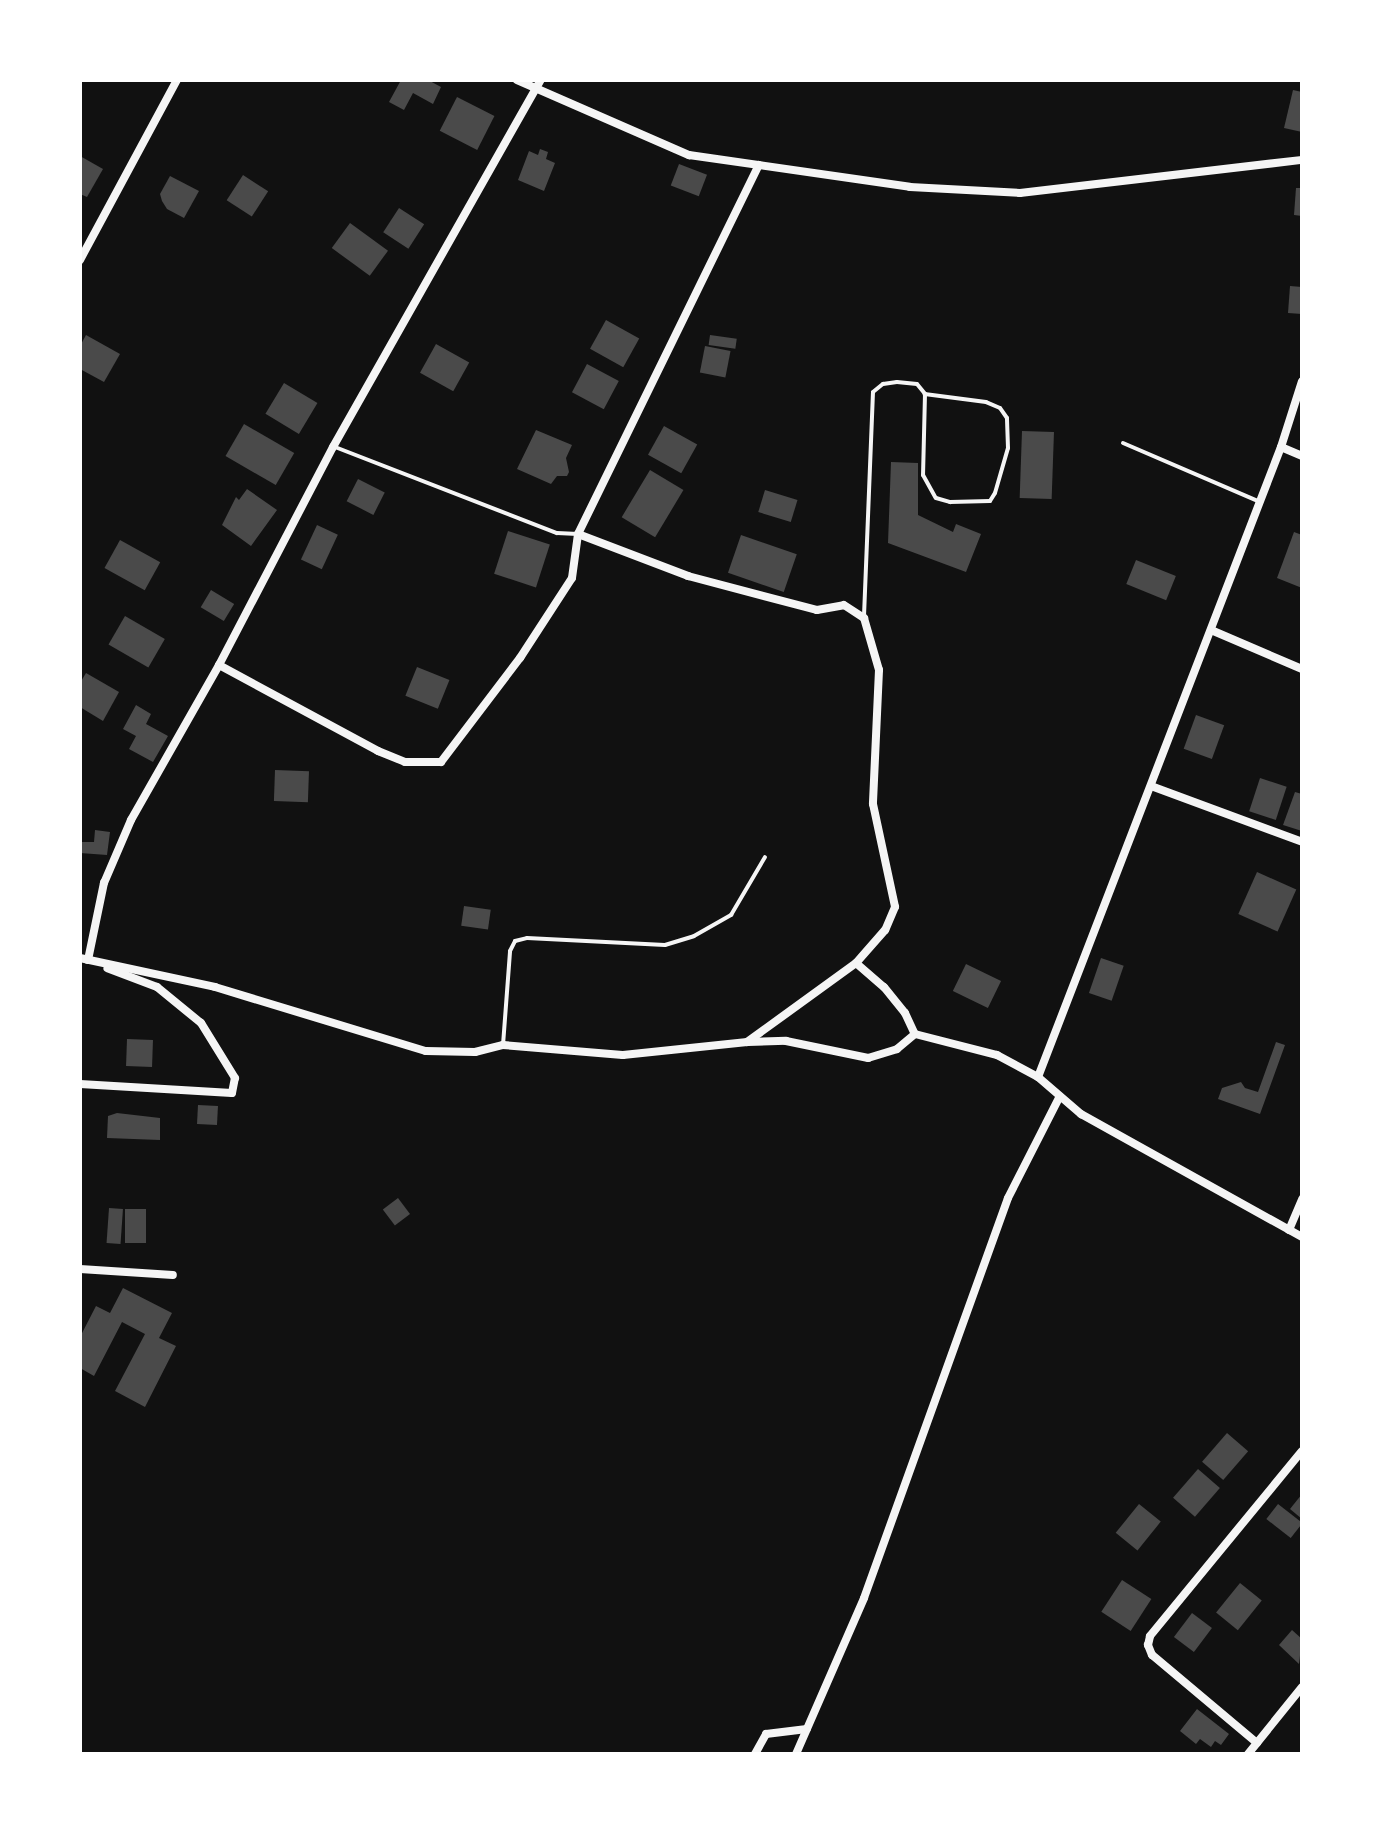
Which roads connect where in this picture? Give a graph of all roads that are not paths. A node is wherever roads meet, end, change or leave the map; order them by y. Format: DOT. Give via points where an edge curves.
graph roads {
  1 [pos="177,80"];
  2 [pos="517,80"];
  3 [pos="541,80"];
  4 [pos="536,89"];
  5 [pos="1302,160"];
  6 [pos="759,165"];
  7 [pos="80,260"];
  8 [pos="1302,381"];
  9 [pos="925,394"];
  10 [pos="1123,443"];
  11 [pos="333,447"];
  12 [pos="1281,447"];
  13 [pos="1302,456"];
  14 [pos="1260,502"];
  15 [pos="578,534"];
  16 [pos="864,618"];
  17 [pos="1211,630"];
  18 [pos="219,665"];
  19 [pos="1302,669"];
  20 [pos="1151,786"];
  21 [pos="1302,842"];
  22 [pos="765,857"];
  23 [pos="84,959"];
  24 [pos="856,963"];
  25 [pos="915,1034"];
  26 [pos="747,1042"];
  27 [pos="503,1045"];
  28 [pos="1038,1077"];
  29 [pos="80,1084"];
  30 [pos="1060,1096"];
  31 [pos="1302,1199"];
  32 [pos="1289,1230"];
  33 [pos="1302,1237"];
  34 [pos="80,1269"];
  35 [pos="173,1275"];
  36 [pos="1302,1451"];
  37 [pos="1302,1687"];
  38 [pos="807,1729"];
  39 [pos="1257,1743"];
  40 [pos="755,1754"];
  41 [pos="796,1754"];
  42 [pos="1248,1754"];
  1 -- 7 [label="street"];
  2 -- 4 [label="street"];
  3 -- 4 [label="street"];
  4 -- 6 [label="street" via="689,155"];
  4 -- 11 [label="street"];
  5 -- 6 [label="street" via="1020,193 910,187"];
  6 -- 15 [label="street"];
  8 -- 12 [label="street"];
  9 -- 9 [label="lane" via="926,486 936,498 950,502 990,501 1008,448 1007,418 986,402"];
  9 -- 16 [label="lane" via="917,384 897,382 873,392"];
  10 -- 14 [label="lane"];
  11 -- 15 [label="lane" via="557,533"];
  11 -- 18 [label="street"];
  12 -- 13 [label="street"];
  12 -- 14 [label="street"];
  14 -- 17 [label="street"];
  15 -- 16 [label="street" via="688,576 817,610 844,605"];
  15 -- 18 [label="street" via="572,578 520,658 441,762 405,762 378,751"];
  16 -- 24 [label="street" via="879,670 873,804 895,907 885,930"];
  17 -- 19 [label="street"];
  17 -- 20 [label="street"];
  18 -- 23 [label="street" via="126,833 104,883"];
  20 -- 21 [label="street"];
  20 -- 28 [label="street"];
  22 -- 27 [label="lane" via="731,915 694,936 665,945 515,941"];
  23 -- 27 [label="street" via="215,987 426,1051 475,1052"];
  23 -- 29 [label="street" via="175,999 201,1023 235,1078 232,1093"];
  24 -- 25 [label="street" via="884,987"];
  24 -- 26 [label="street"];
  25 -- 26 [label="street" via="897,1049 868,1058 786,1041"];
  25 -- 28 [label="street" via="997,1055"];
  26 -- 27 [label="street" via="623,1055"];
  28 -- 30 [label="street"];
  30 -- 32 [label="street" via="1081,1114"];
  30 -- 38 [label="street" via="1008,1198 864,1598"];
  31 -- 32 [label="street"];
  32 -- 33 [label="street"];
  34 -- 35 [label="street"];
  36 -- 39 [label="street" via="1150,1636 1148,1645 1152,1655"];
  37 -- 39 [label="street"];
  38 -- 40 [label="street" via="766,1734"];
  38 -- 41 [label="street"];
  39 -- 42 [label="street"];
}
